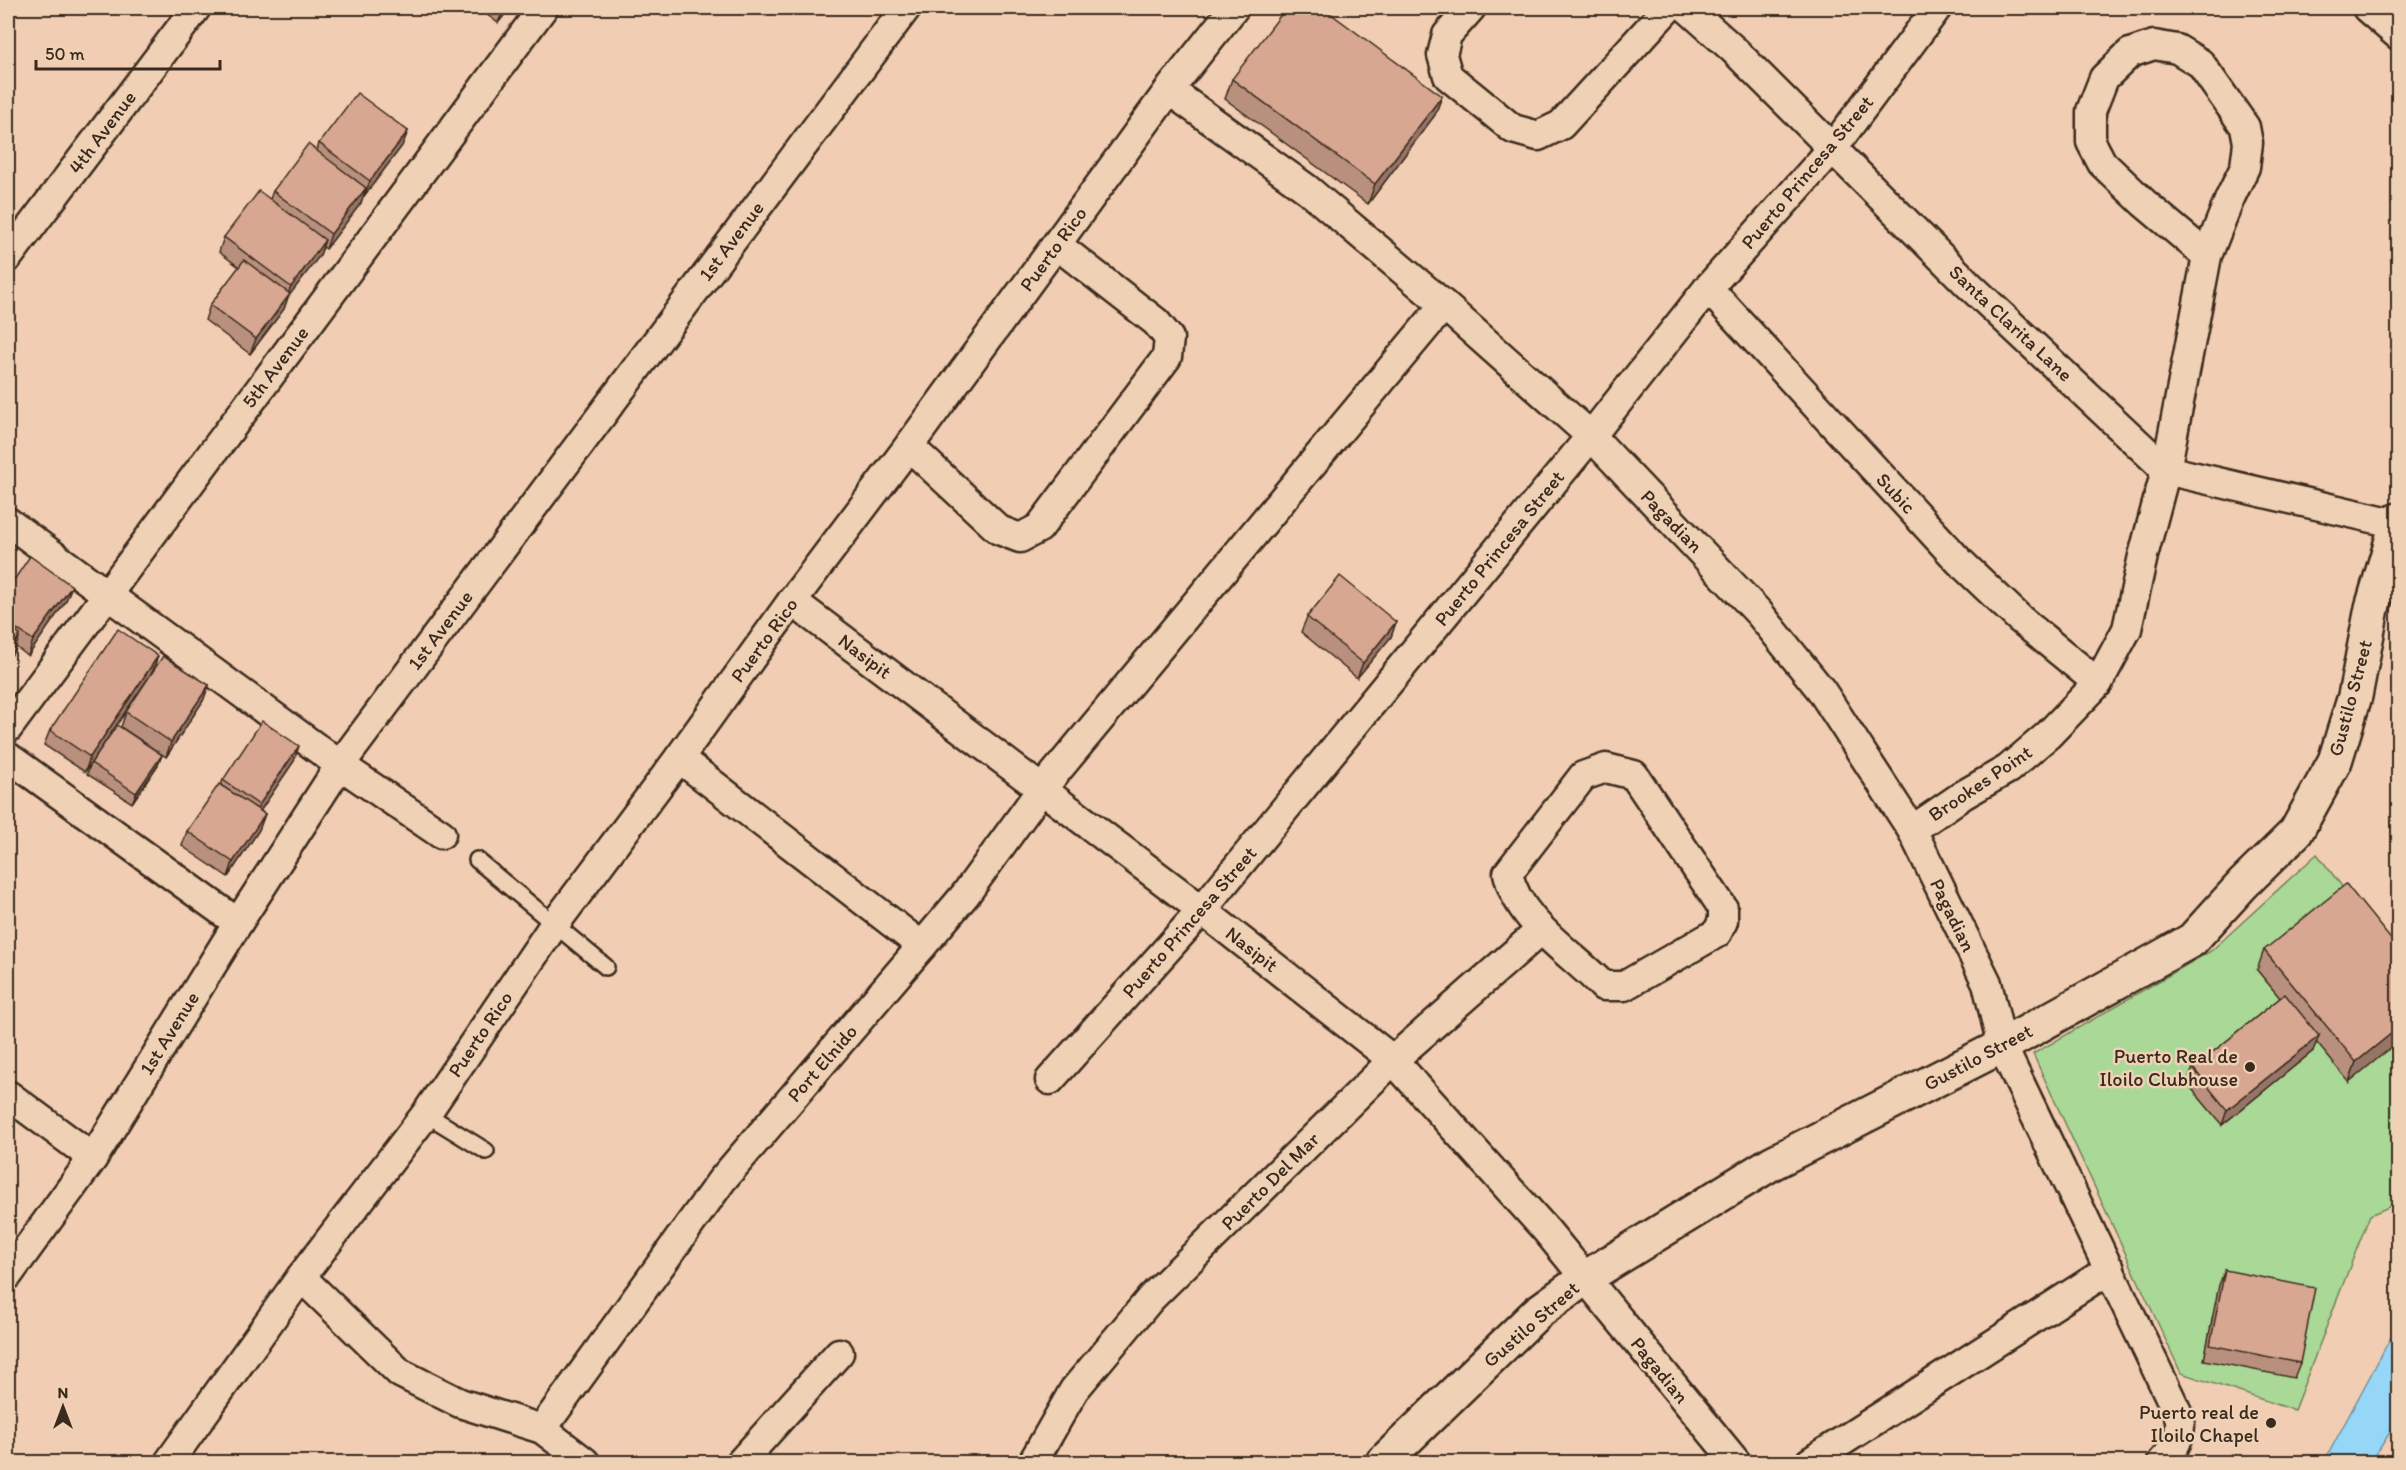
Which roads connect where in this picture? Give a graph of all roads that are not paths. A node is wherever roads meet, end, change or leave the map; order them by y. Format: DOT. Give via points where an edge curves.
graph roads {
  1 [pos="196,8"];
  2 [pos="543,8"];
  3 [pos="906,8"];
  4 [pos="1234,8"];
  5 [pos="1471,8"];
  6 [pos="1668,8"];
  7 [pos="1687,8"];
  8 [pos="1937,8"];
  9 [pos="2367,8"];
  10 [pos="2398,35"];
  11 [pos="1169,90"];
  12 [pos="1832,149"];
  13 [pos="1057,245"];
  14 [pos="2207,256"];
  15 [pos="8,257"];
  16 [pos="1708,288"];
  17 [pos="1444,305"];
  18 [pos="1591,436"];
  19 [pos="909,446"];
  20 [pos="2166,470"];
  21 [pos="8,522"];
  22 [pos="2398,523"];
  23 [pos="106,593"];
  24 [pos="792,601"];
  25 [pos="2098,683"];
  26 [pos="8,728"];
  27 [pos="8,757"];
  28 [pos="679,758"];
  29 [pos="340,765"];
  30 [pos="1041,790"];
  31 [pos="1912,830"];
  32 [pos="441,834"];
  33 [pos="477,860"];
  34 [pos="1202,910"];
  35 [pos="238,923"];
  36 [pos="554,926"];
  37 [pos="1541,930"];
  38 [pos="922,946"];
  39 [pos="606,967"];
  40 [pos="2002,1046"];
  41 [pos="1393,1060"];
  42 [pos="1050,1080"];
  43 [pos="8,1095"];
  44 [pos="426,1114"];
  45 [pos="486,1152"];
  46 [pos="93,1158"];
  47 [pos="2110,1269"];
  48 [pos="8,1275"];
  49 [pos="301,1277"];
  50 [pos="1585,1278"];
  51 [pos="839,1353"];
  52 [pos="542,1429"];
  53 [pos="170,1462"];
  54 [pos="585,1462"];
  55 [pos="741,1462"];
  56 [pos="1033,1462"];
  57 [pos="1383,1462"];
  58 [pos="1736,1462"];
  59 [pos="1810,1462"];
  60 [pos="2162,1462"];
  1 -- 15 [label="street, 4th Avenue"];
  2 -- 23 [label="street, 5th Avenue"];
  3 -- 29 [label="street, 1st Avenue"];
  4 -- 11 [label="street, Puerto Rico"];
  5 -- 6 [label="street" via="1447,35 1442,55 1448,76 1513,129 1538,136 1561,125"];
  7 -- 12 [label="street, Santa Clarita Lane"];
  8 -- 12 [label="street, Puerto Princesa Street"];
  9 -- 10 [label="street"];
  11 -- 13 [label="street, Puerto Rico"];
  11 -- 17 [label="street, Pagadian" via="1307,189"];
  12 -- 16 [label="street, Puerto Princesa Street"];
  12 -- 20 [label="street, Santa Clarita Lane" via="1969,285"];
  13 -- 19 [label="street, Puerto Rico"];
  13 -- 19 [label="street" via="1156,322 1169,338 1167,357 1039,528 1020,538 999,530"];
  14 -- 14 [label="street, Brookes Point" via="2246,167 2246,127 2200,63 2177,49 2154,45 2130,53 2104,78 2091,111 2091,142 2102,163"];
  14 -- 20 [label="street, Brookes Point"];
  16 -- 18 [label="street, Puerto Princesa Street"];
  16 -- 25 [label="street, Subic" via="1959,561 2020,619"];
  17 -- 18 [label="street, Pagadian"];
  17 -- 30 [label="street, Port Elnido"];
  18 -- 31 [label="street, Pagadian" via="1760,613 1821,690"];
  18 -- 34 [label="street, Puerto Princesa Street"];
  19 -- 24 [label="street, Puerto Rico"];
  20 -- 22 [label="street"];
  20 -- 25 [label="street, Brookes Point" via="2127,628"];
  21 -- 23 [label="street"];
  22 -- 40 [label="street, Gustilo Street" via="2372,608 2355,696 2335,761 2296,832 2192,940"];
  23 -- 26 [label="street, 5th Avenue"];
  23 -- 29 [label="street"];
  24 -- 28 [label="street, Puerto Rico"];
  24 -- 30 [label="street, Nasipit"];
  25 -- 31 [label="street, Brookes Point" via="2048,735 2008,769"];
  27 -- 35 [label="street"];
  28 -- 36 [label="street, Puerto Rico"];
  28 -- 38 [label="street"];
  29 -- 32 [label="street"];
  29 -- 35 [label="street, 1st Avenue"];
  30 -- 34 [label="street, Nasipit"];
  30 -- 38 [label="street, Port Elnido"];
  31 -- 40 [label="street, Pagadian" via="1987,983"];
  33 -- 36 [label="lane"];
  34 -- 41 [label="street, Nasipit"];
  34 -- 42 [label="street, Puerto Princesa Street"];
  35 -- 46 [label="street, 1st Avenue"];
  36 -- 39 [label="lane"];
  36 -- 44 [label="street, Puerto Rico"];
  37 -- 37 [label="street" via="1603,986 1624,986 1717,933 1724,921 1723,908 1634,775 1606,768 1583,776 1508,873 1511,888"];
  37 -- 41 [label="street, Puerto Del Mar"];
  38 -- 52 [label="street, Port Elnido" via="722,1180"];
  40 -- 47 [label="street, Pagadian"];
  40 -- 50 [label="street, Gustilo Street" via="1772,1163"];
  41 -- 50 [label="street, Nasipit"];
  41 -- 56 [label="street, Puerto Del Mar" via="1151,1298 1074,1390"];
  43 -- 46 [label="street"];
  44 -- 45 [label="lane"];
  44 -- 49 [label="street, Puerto Rico"];
  46 -- 48 [label="street, 1st Avenue"];
  47 -- 59 [label="street"];
  47 -- 60 [label="street, Pagadian" via="2180,1418 2181,1433"];
  49 -- 52 [label="street" via="400,1373 460,1403"];
  49 -- 53 [label="street, Puerto Rico"];
  50 -- 57 [label="street, Gustilo Street" via="1538,1312"];
  50 -- 58 [label="street, Pagadian"];
  51 -- 55 [label="street"];
  52 -- 54 [label="street"];
}
